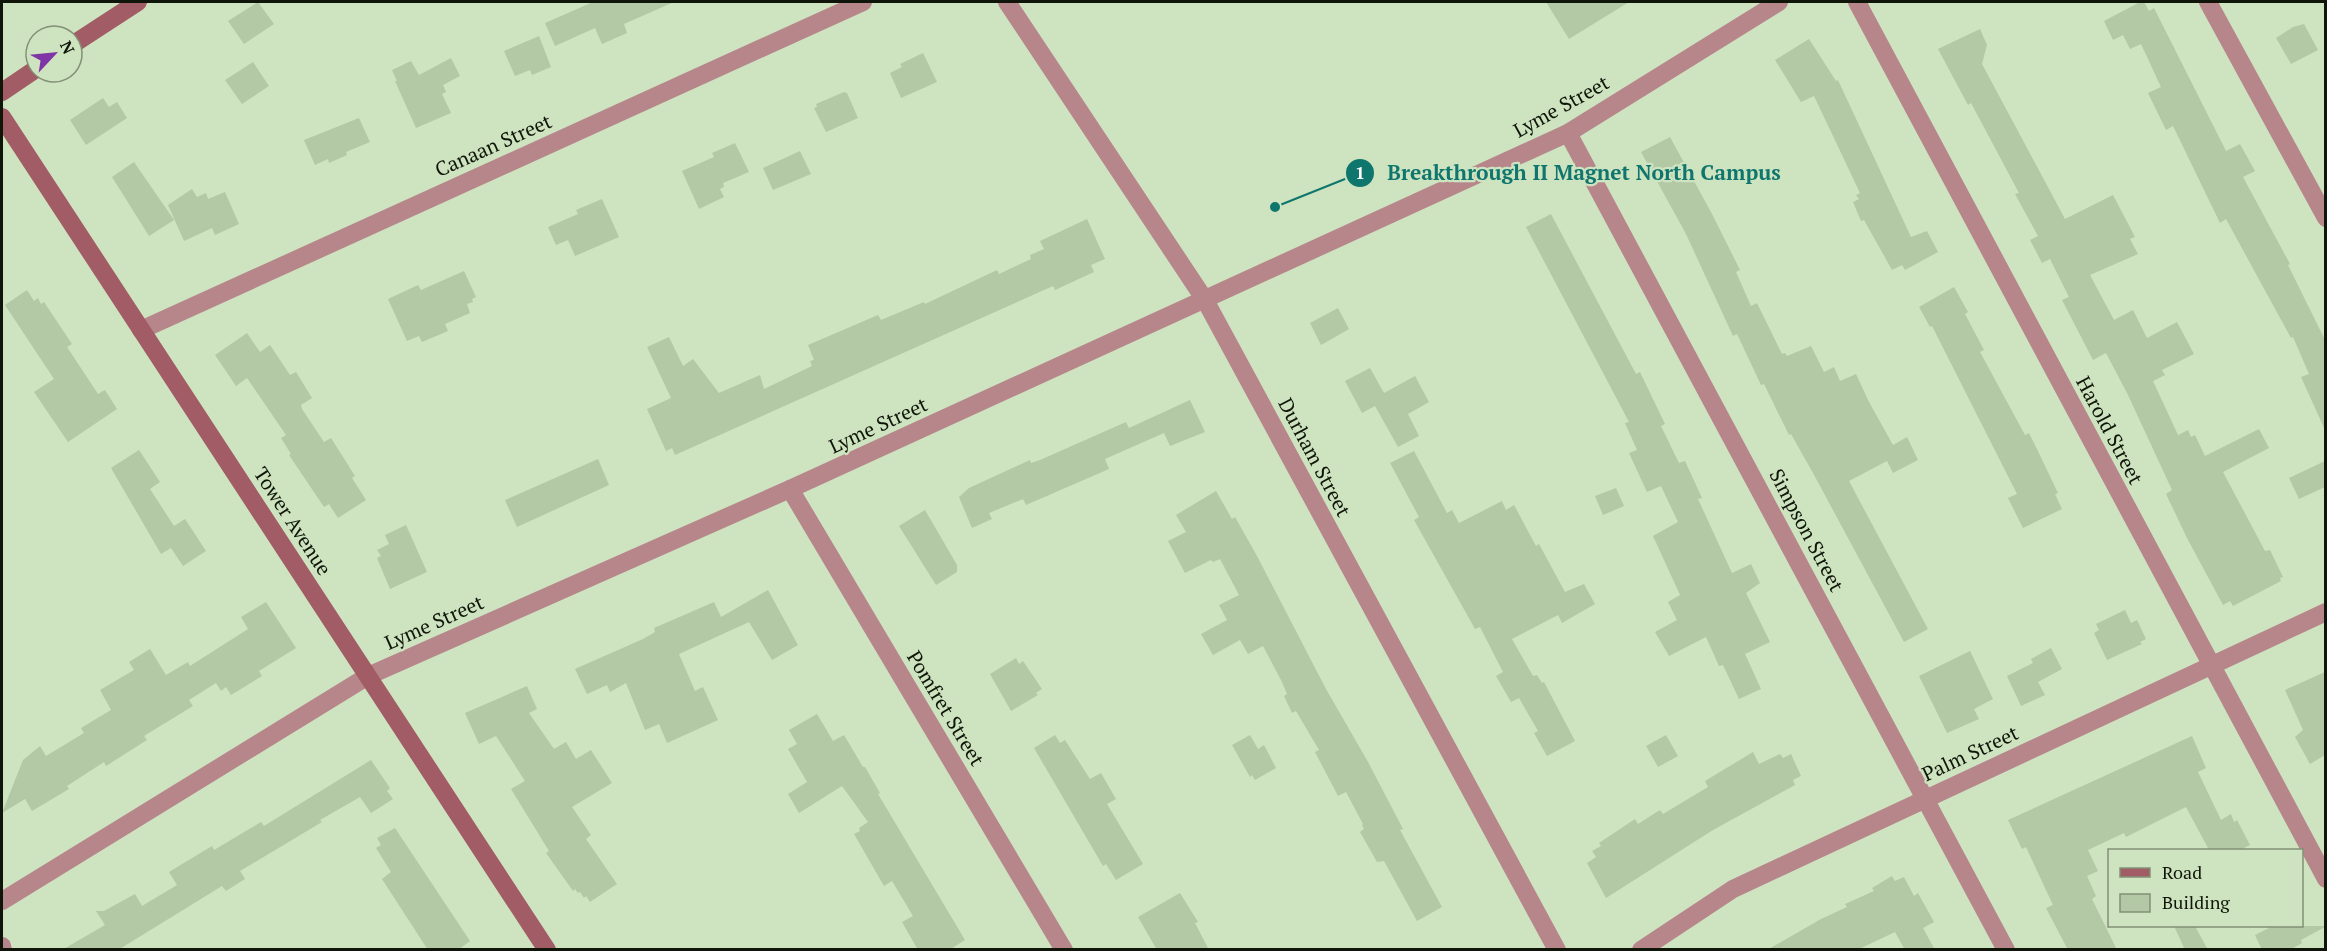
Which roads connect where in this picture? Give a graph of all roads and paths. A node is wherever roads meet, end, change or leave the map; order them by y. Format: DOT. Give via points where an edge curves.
graph roads {
  1 [pos="138,2"];
  2 [pos="863,2"];
  3 [pos="1007,2"];
  4 [pos="1779,2"];
  5 [pos="1857,2"];
  6 [pos="2208,2"];
  7 [pos="84,37"];
  8 [pos="24,77"];
  9 [pos="2,92"];
  10 [pos="2,117"];
  11 [pos="1568,133"];
  12 [pos="2325,218"];
  13 [pos="1205,300"];
  14 [pos="141,330"];
  15 [pos="790,489"];
  16 [pos="2325,612"];
  17 [pos="2210,666"];
  18 [pos="368,676"];
  19 [pos="1925,799"];
  20 [pos="2325,879"];
  21 [pos="2,901"];
  22 [pos="548,950"];
  23 [pos="1064,950"];
  24 [pos="1557,950"];
  25 [pos="1641,950"];
  26 [pos="2006,950"];
  1 -- 7 [label="main road"];
  2 -- 14 [label="street, Canaan Street"];
  3 -- 13 [label="street, Durham Street"];
  4 -- 11 [label="street, Lyme Street"];
  5 -- 17 [label="street, Harold Street"];
  6 -- 12 [label="street"];
  8 -- 9 [label="main road"];
  10 -- 14 [label="main road, Tower Avenue"];
  11 -- 13 [label="street, Lyme Street"];
  11 -- 19 [label="street, Simpson Street"];
  13 -- 15 [label="street, Lyme Street"];
  13 -- 24 [label="street, Durham Street"];
  14 -- 18 [label="main road, Tower Avenue"];
  15 -- 18 [label="street, Lyme Street"];
  15 -- 23 [label="street, Pomfret Street"];
  16 -- 17 [label="street, Palm Street"];
  17 -- 19 [label="street, Palm Street"];
  17 -- 20 [label="street, Harold Street"];
  18 -- 21 [label="street, Lyme Street"];
  18 -- 22 [label="main road, Tower Avenue"];
  19 -- 25 [label="street, Palm Street" via="1733,889"];
  19 -- 26 [label="street, Simpson Street"];
}
